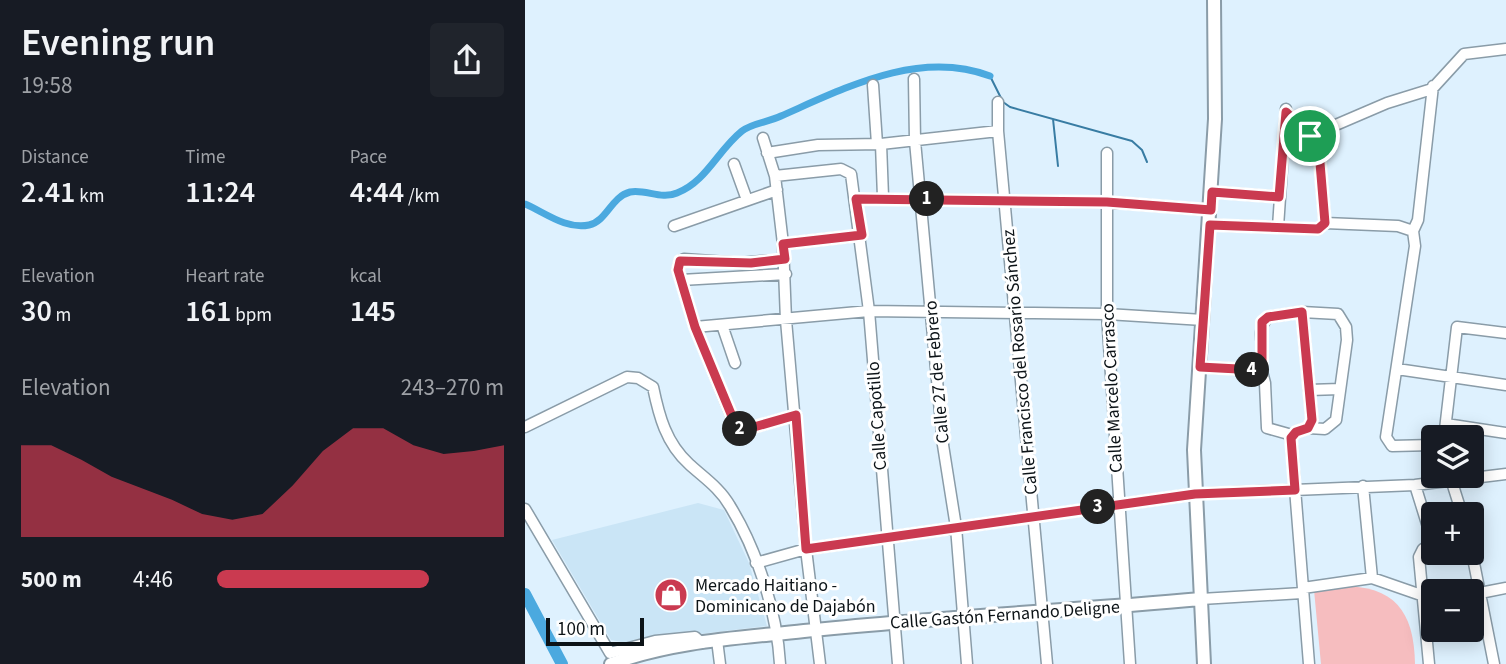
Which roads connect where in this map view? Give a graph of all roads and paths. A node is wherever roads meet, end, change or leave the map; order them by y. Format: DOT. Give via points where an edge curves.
graph roads {
  1 [pos="1213,0"];
  2 [pos="1506,48"];
  3 [pos="914,79"];
  4 [pos="873,85"];
  5 [pos="1433,86"];
  6 [pos="998,102"];
  7 [pos="998,131"];
  8 [pos="1310,136"];
  9 [pos="763,138"];
  10 [pos="915,141"];
  11 [pos="879,144"];
  12 [pos="767,153"];
  13 [pos="1107,153"];
  14 [pos="734,164"];
  15 [pos="775,176"];
  16 [pos="777,190"];
  17 [pos="1212,192"];
  18 [pos="883,197"];
  19 [pos="1279,197"];
  20 [pos="856,199"];
  21 [pos="922,199"];
  22 [pos="1005,199"];
  23 [pos="747,200"];
  24 [pos="1107,202"];
  25 [pos="1211,210"];
  26 [pos="1325,223"];
  27 [pos="1210,225"];
  28 [pos="674,226"];
  29 [pos="1278,227"];
  30 [pos="1413,231"];
  31 [pos="862,235"];
  32 [pos="783,244"];
  33 [pos="785,259"];
  34 [pos="786,274"];
  35 [pos="681,280"];
  36 [pos="869,311"];
  37 [pos="931,311"];
  38 [pos="1302,312"];
  39 [pos="1016,313"];
  40 [pos="1107,314"];
  41 [pos="786,320"];
  42 [pos="1203,320"];
  43 [pos="722,324"];
  44 [pos="695,327"];
  45 [pos="1506,333"];
  46 [pos="735,363"];
  47 [pos="1200,367"];
  48 [pos="1261,368"];
  49 [pos="1397,369"];
  50 [pos="1451,379"];
  51 [pos="1506,385"];
  52 [pos="1340,389"];
  53 [pos="1309,390"];
  54 [pos="796,415"];
  55 [pos="1446,424"];
  56 [pos="525,427"];
  57 [pos="1308,428"];
  58 [pos="1506,433"];
  59 [pos="1292,435"];
  60 [pos="1421,445"];
  61 [pos="1484,477"];
  62 [pos="1506,477"];
  63 [pos="1421,484"];
  64 [pos="1415,485"];
  65 [pos="1363,486"];
  66 [pos="1295,490"];
  67 [pos="1195,494"];
  68 [pos="1118,504"];
  69 [pos="1421,504"];
  70 [pos="525,509"];
  71 [pos="1034,516"];
  72 [pos="956,527"];
  73 [pos="886,538"];
  74 [pos="806,549"];
  75 [pos="1421,551"];
  76 [pos="756,563"];
  77 [pos="1372,578"];
  78 [pos="1506,588"];
  79 [pos="1303,591"];
  80 [pos="1484,592"];
  81 [pos="1421,595"];
  82 [pos="1201,599"];
  83 [pos="1125,606"];
  84 [pos="1484,612"];
  85 [pos="1042,613"];
  86 [pos="962,618"];
  87 [pos="893,623"];
  88 [pos="817,630"];
  89 [pos="779,634"];
  90 [pos="717,640"];
  91 [pos="1426,642"];
  92 [pos="702,643"];
  93 [pos="611,664"];
  94 [pos="719,664"];
  95 [pos="781,664"];
  96 [pos="820,664"];
  97 [pos="898,664"];
  98 [pos="967,664"];
  99 [pos="1047,664"];
  100 [pos="1130,664"];
  101 [pos="1204,664"];
  102 [pos="1309,664"];
  103 [pos="1429,664"];
  104 [pos="1495,664"];
  1 -- 17 [label="main road"];
  2 -- 5 [label="street" via="1464,54"];
  3 -- 10 [label="street, Calle 27 de Febrero"];
  4 -- 11 [label="street"];
  5 -- 8 [label="street"];
  5 -- 30 [label="street" via="1430,137"];
  6 -- 7 [label="street, Calle Francisco del Rosario Sánchez"];
  7 -- 10 [label="street"];
  7 -- 22 [label="street, Calle Francisco del Rosario Sánchez"];
  8 -- 19 [label="street" via="1286,110"];
  8 -- 26 [label="street" via="1320,163"];
  9 -- 12 [label="street"];
  10 -- 11 [label="street"];
  10 -- 21 [label="street, Calle 27 de Febrero"];
  11 -- 12 [label="street" via="818,145"];
  11 -- 18 [label="street"];
  12 -- 15 [label="street"];
  13 -- 24 [label="street, Calle Marcelo Carrasco"];
  14 -- 23 [label="street"];
  15 -- 16 [label="street"];
  15 -- 20 [label="street, Calle Capotillo" via="848,170"];
  16 -- 23 [label="street"];
  16 -- 32 [label="street"];
  17 -- 19 [label="street"];
  17 -- 25 [label="main road"];
  18 -- 20 [label="street"];
  18 -- 21 [label="street"];
  19 -- 29 [label="street"];
  20 -- 31 [label="street, Calle Capotillo"];
  21 -- 22 [label="street"];
  21 -- 37 [label="street, Calle 27 de Febrero"];
  22 -- 24 [label="street"];
  22 -- 39 [label="street, Calle Francisco del Rosario Sánchez"];
  23 -- 28 [label="street"];
  24 -- 25 [label="street"];
  24 -- 40 [label="street, Calle Marcelo Carrasco"];
  25 -- 27 [label="main road"];
  26 -- 29 [label="street" via="1318,229"];
  26 -- 30 [label="street" via="1398,226"];
  27 -- 29 [label="street"];
  27 -- 42 [label="main road"];
  30 -- 49 [label="street" via="1415,246"];
  31 -- 32 [label="street"];
  31 -- 36 [label="street, Calle Capotillo"];
  32 -- 33 [label="street"];
  33 -- 34 [label="street"];
  33 -- 35 [label="street" via="740,263 684,260 678,265"];
  34 -- 35 [label="street"];
  34 -- 41 [label="street"];
  35 -- 44 [label="street"];
  36 -- 37 [label="street"];
  36 -- 41 [label="street"];
  36 -- 73 [label="street, Calle Capotillo"];
  37 -- 39 [label="street"];
  37 -- 72 [label="street, Calle 27 de Febrero"];
  38 -- 48 [label="street" via="1262,322"];
  38 -- 52 [label="street" via="1343,318 1347,340"];
  38 -- 53 [label="street"];
  39 -- 40 [label="street"];
  39 -- 71 [label="street, Calle Francisco del Rosario Sánchez"];
  40 -- 42 [label="street"];
  40 -- 68 [label="street, Calle Marcelo Carrasco"];
  41 -- 43 [label="street"];
  41 -- 54 [label="street"];
  42 -- 47 [label="main road"];
  43 -- 44 [label="street"];
  43 -- 46 [label="street"];
  44 -- 54 [label="street" via="736,426 747,429"];
  45 -- 50 [label="street" via="1457,327"];
  47 -- 48 [label="street"];
  47 -- 67 [label="main road"];
  48 -- 59 [label="street" via="1267,428"];
  49 -- 50 [label="street"];
  49 -- 60 [label="street" via="1386,440 1392,446"];
  50 -- 51 [label="street"];
  50 -- 55 [label="street"];
  52 -- 53 [label="street"];
  52 -- 57 [label="street" via="1331,426"];
  53 -- 57 [label="street" via="1312,420"];
  54 -- 74 [label="street"];
  55 -- 58 [label="street"];
  56 -- 76 [label="street" via="627,376 638,378 653,387 673,446 730,505"];
  57 -- 59 [label="street"];
  59 -- 66 [label="street"];
  61 -- 62 [label="street"];
  63 -- 64 [label="street"];
  64 -- 65 [label="street"];
  64 -- 69 [label="street"];
  65 -- 66 [label="street"];
  65 -- 77 [label="street"];
  66 -- 67 [label="street"];
  66 -- 79 [label="street"];
  67 -- 68 [label="street"];
  67 -- 82 [label="main road"];
  68 -- 71 [label="street"];
  68 -- 83 [label="street, Calle Marcelo Carrasco"];
  70 -- 92 [label="street" via="610,653 655,641 695,637"];
  71 -- 72 [label="street"];
  71 -- 85 [label="street, Calle Francisco del Rosario Sánchez"];
  72 -- 73 [label="street"];
  72 -- 86 [label="street, Calle 27 de Febrero"];
  73 -- 74 [label="street"];
  73 -- 87 [label="street, Calle Capotillo"];
  74 -- 76 [label="street"];
  74 -- 88 [label="street"];
  75 -- 81 [label="street"];
  76 -- 89 [label="street"];
  77 -- 79 [label="street, Calle Gastón Fernando Deligne"];
  77 -- 81 [label="street"];
  78 -- 80 [label="street"];
  79 -- 82 [label="street, Calle Gastón Fernando Deligne"];
  79 -- 102 [label="street"];
  82 -- 83 [label="main road, Calle Gastón Fernando Deligne"];
  82 -- 101 [label="main road"];
  83 -- 85 [label="main road, Calle Gastón Fernando Deligne"];
  83 -- 100 [label="street, Calle Marcelo Carrasco"];
  84 -- 104 [label="street"];
  85 -- 86 [label="main road, Calle Gastón Fernando Deligne"];
  85 -- 99 [label="street, Calle Francisco del Rosario Sánchez"];
  86 -- 87 [label="main road, Calle Gastón Fernando Deligne"];
  86 -- 98 [label="street, Calle 27 de Febrero"];
  87 -- 88 [label="main road, Calle Gastón Fernando Deligne"];
  87 -- 97 [label="street, Calle Capotillo"];
  88 -- 89 [label="main road, Calle Gastón Fernando Deligne"];
  88 -- 96 [label="street"];
  89 -- 90 [label="main road, Calle Gastón Fernando Deligne"];
  89 -- 95 [label="street"];
  90 -- 92 [label="main road, Calle Gastón Fernando Deligne"];
  90 -- 94 [label="street"];
  91 -- 103 [label="street"];
  92 -- 93 [label="main road, Calle Gastón Fernando Deligne"];
}
